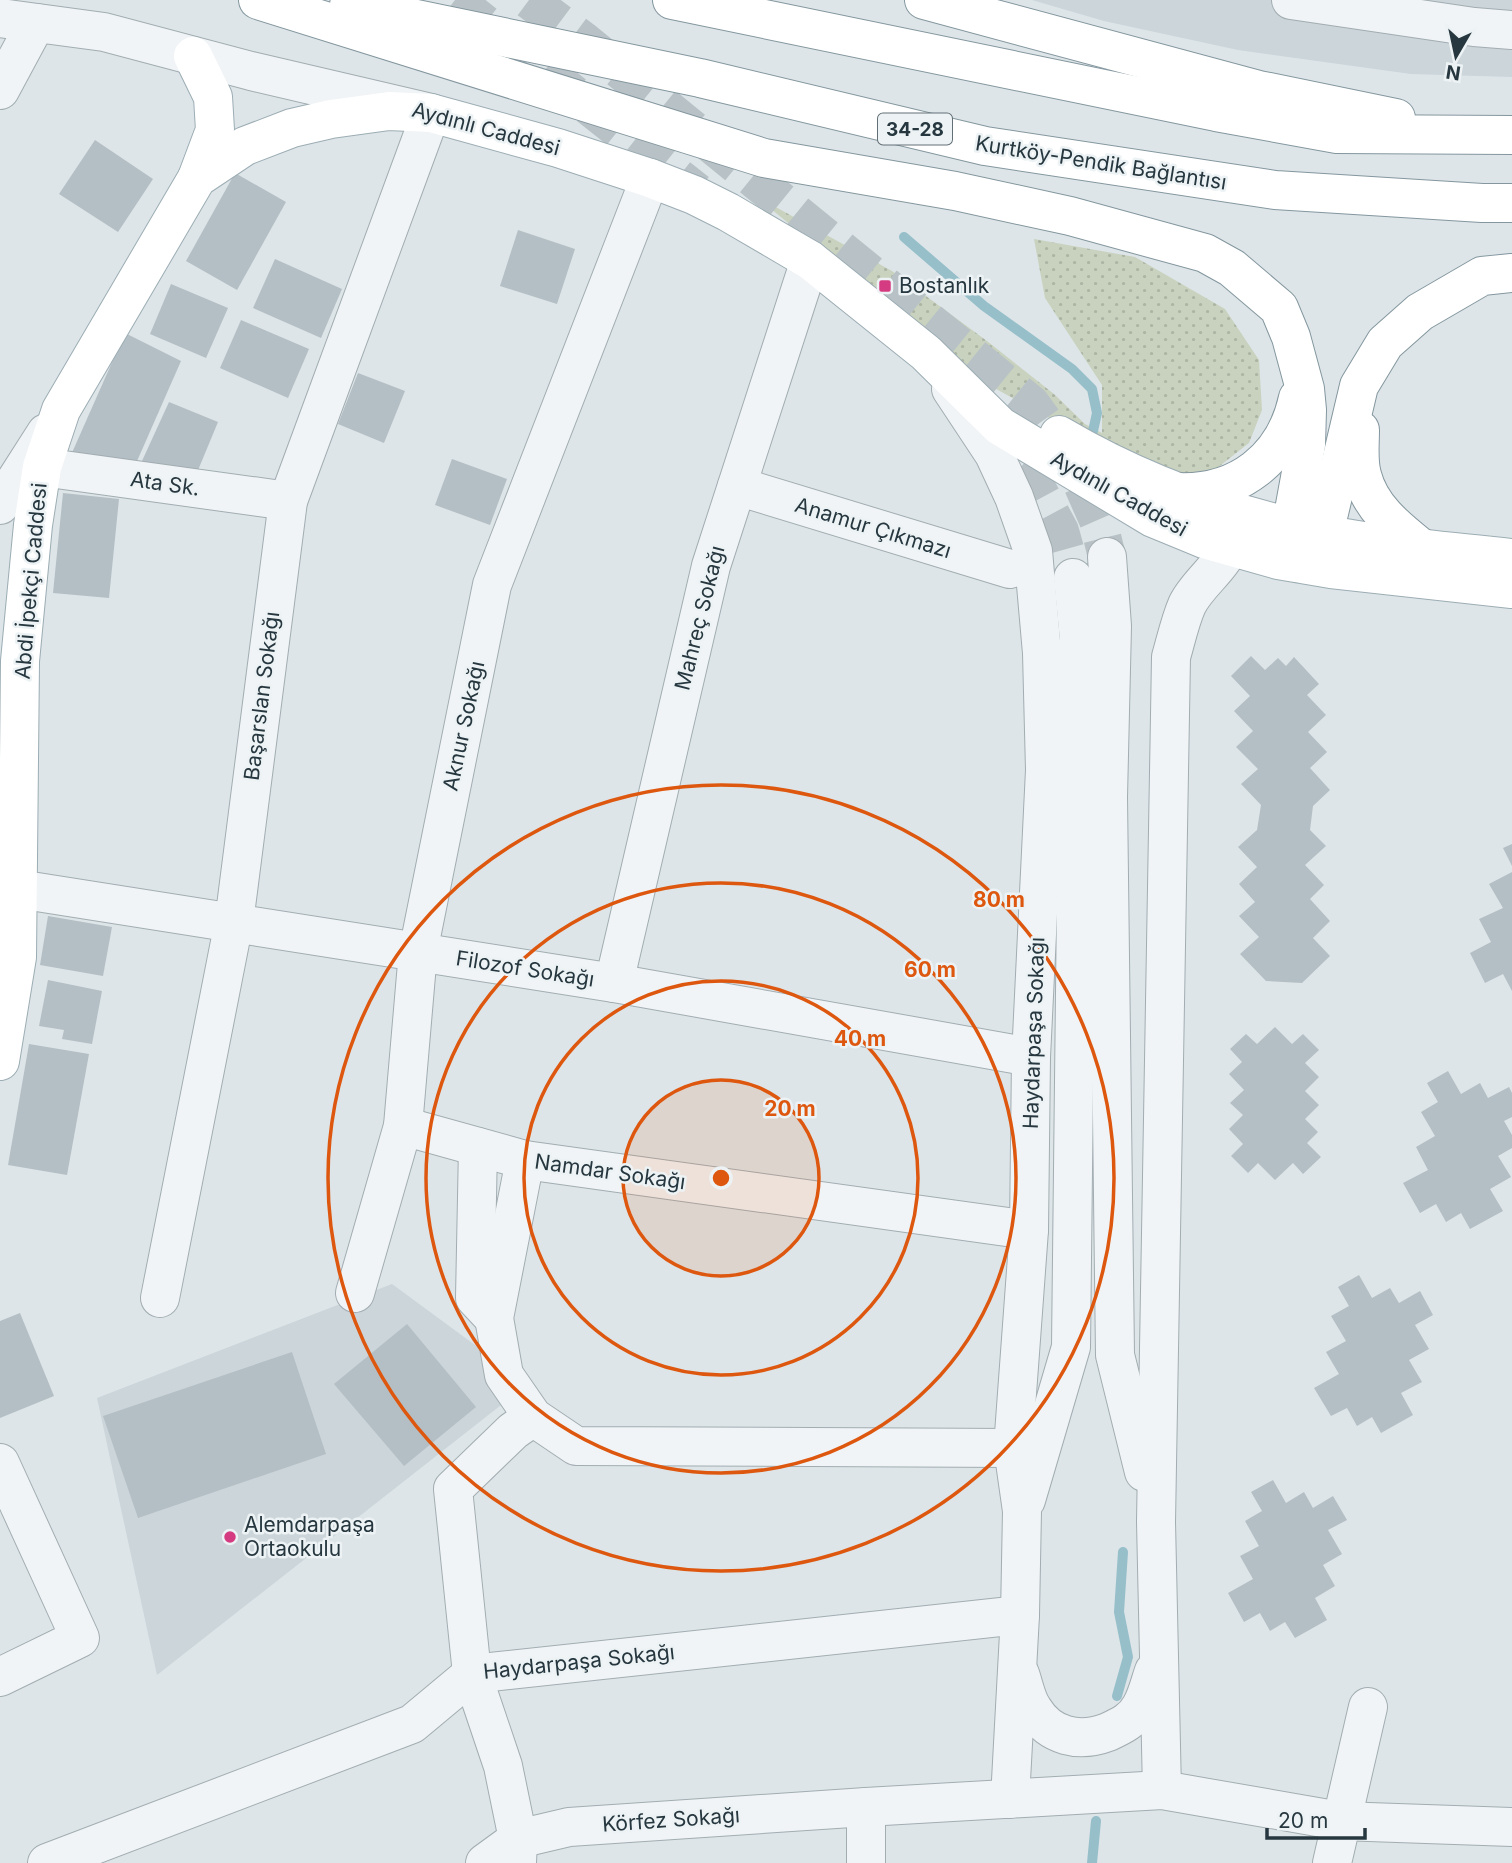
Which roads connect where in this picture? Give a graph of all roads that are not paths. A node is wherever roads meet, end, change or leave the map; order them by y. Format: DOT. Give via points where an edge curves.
graph roads {
  1 [pos="258,0"];
  2 [pos="326,0"];
  3 [pos="673,0"];
  4 [pos="924,0"];
  5 [pos="1292,0"];
  6 [pos="18,21"];
  7 [pos="1512,30"];
  8 [pos="193,55"];
  9 [pos="0,90"];
  10 [pos="431,113"];
  11 [pos="1498,135"];
  12 [pos="197,178"];
  13 [pos="650,178"];
  14 [pos="1512,203"];
  15 [pos="810,260"];
  16 [pos="1512,273"];
  17 [pos="926,353"];
  18 [pos="1300,368"];
  19 [pos="1359,386"];
  20 [pos="61,410"];
  21 [pos="42,467"];
  22 [pos="737,486"];
  23 [pos="1176,492"];
  24 [pos="288,501"];
  25 [pos="0,505"];
  26 [pos="1224,509"];
  27 [pos="1308,530"];
  28 [pos="1231,547"];
  29 [pos="1420,547"];
  30 [pos="1107,557"];
  31 [pos="1512,558"];
  32 [pos="1300,563"];
  33 [pos="1010,569"];
  34 [pos="1073,578"];
  35 [pos="1512,589"];
  36 [pos="10,803"];
  37 [pos="0,841"];
  38 [pos="18,889"];
  39 [pos="234,922"];
  40 [pos="418,952"];
  41 [pos="614,983"];
  42 [pos="1031,1057"];
  43 [pos="0,1061"];
  44 [pos="403,1126"];
  45 [pos="478,1147"];
  46 [pos="525,1160"];
  47 [pos="1029,1230"];
  48 [pos="355,1293"];
  49 [pos="160,1298"];
  50 [pos="494,1318"];
  51 [pos="533,1417"];
  52 [pos="1013,1448"];
  53 [pos="0,1463"];
  54 [pos="1022,1511"];
  55 [pos="1156,1522"];
  56 [pos="1020,1615"];
  57 [pos="1158,1657"];
  58 [pos="1017,1665"];
  59 [pos="472,1674"];
  60 [pos="0,1676"];
  61 [pos="1368,1707"];
  62 [pos="1162,1790"];
  63 [pos="1010,1799"];
  64 [pos="866,1807"];
  65 [pos="1340,1821"];
  66 [pos="1512,1826"];
  67 [pos="518,1851"];
  68 [pos="52,1862"];
  69 [pos="485,1863"];
  70 [pos="866,1863"];
  71 [pos="1332,1863"];
  1 -- 18 [label="main road" via="764,158 955,191 1205,253 1232,268 1279,308"];
  2 -- 14 [label="main road, Kurtköy-Pendik Bağlantısı / 34-28" via="700,78 985,146 1275,190"];
  3 -- 11 [label="main road" via="1337,134"];
  4 -- 11 [label="main road" via="1259,90"];
  5 -- 7 [label="street"];
  6 -- 8 [label="street, Aydınlı Caddesi" via="104,32"];
  6 -- 9 [label="street"];
  8 -- 10 [label="street, Aydınlı Caddesi"];
  8 -- 12 [label="main road" via="213,97 215,130"];
  10 -- 12 [label="main road, Abdi İpekçi Caddesi" via="389,111 292,128 245,146"];
  10 -- 13 [label="main road, Aydınlı Caddesi"];
  10 -- 24 [label="street, Başarslan Sokağı"];
  12 -- 20 [label="main road, Abdi İpekçi Caddesi"];
  13 -- 15 [label="main road, Aydınlı Caddesi" via="728,212"];
  13 -- 40 [label="street, Aknur Sokağı" via="492,585"];
  15 -- 17 [label="main road, Aydınlı Caddesi"];
  15 -- 22 [label="street, Mahreç Sokağı"];
  16 -- 19 [label="main road" via="1482,276 1420,312 1385,343"];
  17 -- 23 [label="main road, Aydınlı Caddesi" via="1074,443"];
  17 -- 28 [label="main road, Aydınlı Caddesi" via="1000,426 1153,518"];
  17 -- 42 [label="street, Haydarpaşa Sokağı" via="994,454 1033,551 1045,770"];
  18 -- 23 [label="main road" via="1294,414 1270,456 1246,476 1217,489"];
  18 -- 27 [label="main road" via="1308,427"];
  19 -- 27 [label="main road"];
  19 -- 29 [label="main road" via="1361,472 1368,494 1390,523"];
  20 -- 21 [label="main road, Abdi İpekçi Caddesi"];
  20 -- 25 [label="street"];
  21 -- 24 [label="street, Ata Sk."];
  21 -- 36 [label="main road, Abdi İpekçi Caddesi" via="20,661"];
  22 -- 33 [label="street, Anamur Çıkmazı"];
  22 -- 41 [label="street, Mahreç Sokağı" via="711,566"];
  23 -- 26 [label="main road, Aydınlı Caddesi"];
  24 -- 39 [label="street, Başarslan Sokağı"];
  26 -- 27 [label="main road, Aydınlı Caddesi"];
  26 -- 28 [label="street" via="1233,528"];
  27 -- 29 [label="main road, Aydınlı Caddesi"];
  27 -- 32 [label="main road"];
  28 -- 32 [label="main road, Aydınlı Caddesi"];
  28 -- 55 [label="street" via="1188,604 1171,657"];
  29 -- 31 [label="main road, Aydınlı Caddesi"];
  30 -- 55 [label="street" via="1112,626 1108,797 1115,1355"];
  32 -- 35 [label="main road, Aydınlı Caddesi"];
  34 -- 54 [label="street" via="1079,639 1071,1347"];
  36 -- 37 [label="street"];
  36 -- 38 [label="main road, Abdi İpekçi Caddesi"];
  38 -- 39 [label="street, Filozof Sokağı"];
  38 -- 43 [label="main road, Abdi İpekçi Caddesi" via="18,957"];
  39 -- 40 [label="street, Filozof Sokağı"];
  39 -- 49 [label="street, Başarslan Sokağı"];
  40 -- 41 [label="street, Filozof Sokağı"];
  40 -- 44 [label="street, Aknur Sokağı"];
  41 -- 42 [label="street, Filozof Sokağı"];
  42 -- 47 [label="street, Haydarpaşa Sokağı"];
  44 -- 45 [label="street, Namdar Sokağı"];
  44 -- 48 [label="street, Aknur Sokağı"];
  45 -- 46 [label="street, Namdar Sokağı"];
  45 -- 50 [label="street" via="475,1298"];
  46 -- 47 [label="street, Namdar Sokağı"];
  46 -- 50 [label="street"];
  47 -- 52 [label="street, Haydarpaşa Sokağı"];
  50 -- 51 [label="street" via="504,1375"];
  51 -- 52 [label="street" via="576,1446"];
  51 -- 59 [label="street" via="453,1489"];
  52 -- 54 [label="street, Haydarpaşa Sokağı"];
  53 -- 60 [label="street" via="80,1638"];
  54 -- 56 [label="street, Haydarpaşa Sokağı"];
  55 -- 57 [label="street"];
  56 -- 58 [label="street, Haydarpaşa Sokağı"];
  56 -- 59 [label="street, Haydarpaşa Sokağı"];
  57 -- 58 [label="street" via="1141,1708 1128,1722 1083,1739 1064,1736 1044,1724 1032,1708"];
  57 -- 62 [label="street"];
  58 -- 63 [label="street, Haydarpaşa Sokağı"];
  59 -- 67 [label="street" via="503,1766"];
  59 -- 68 [label="street, Haydarpaşa Sokağı" via="412,1724"];
  61 -- 65 [label="street"];
  62 -- 63 [label="street, Körfez Sokağı"];
  62 -- 65 [label="street, Körfez Sokağı"];
  63 -- 64 [label="street, Körfez Sokağı"];
  64 -- 67 [label="street, Körfez Sokağı" via="569,1827"];
  64 -- 70 [label="street"];
  65 -- 66 [label="street, Körfez Sokağı"];
  65 -- 71 [label="street"];
  67 -- 69 [label="street, Körfez Sokağı"];
}
